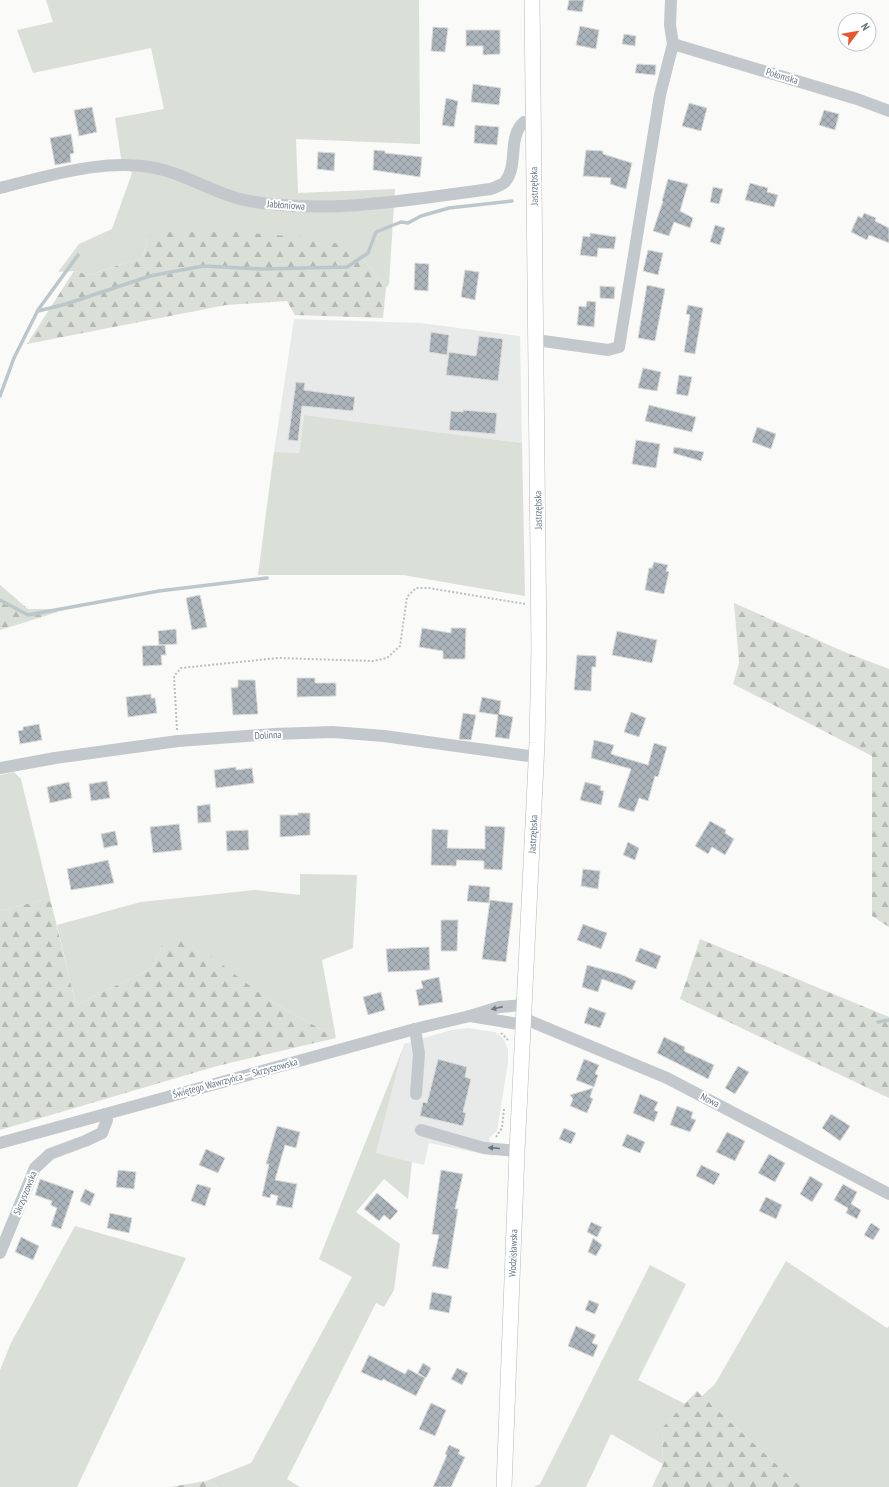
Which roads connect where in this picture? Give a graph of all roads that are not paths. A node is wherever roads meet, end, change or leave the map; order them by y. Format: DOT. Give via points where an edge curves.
graph roads {
  1 [pos="532,0"];
  2 [pos="671,0"];
  3 [pos="673,44"];
  4 [pos="889,111"];
  5 [pos="533,122"];
  6 [pos="0,188"];
  7 [pos="536,340"];
  8 [pos="536,758"];
  9 [pos="0,768"];
  10 [pos="470,1016"];
  11 [pos="524,1016"];
  12 [pos="415,1029"];
  13 [pos="416,1094"];
  14 [pos="105,1114"];
  15 [pos="421,1130"];
  16 [pos="0,1143"];
  17 [pos="517,1151"];
  18 [pos="889,1194"];
  19 [pos="0,1253"];
  20 [pos="504,1487"];
  1 -- 5 [label="main road, Jastrzębska"];
  2 -- 3 [label="street" via="670,25"];
  3 -- 4 [label="street, Połomska" via="857,98"];
  3 -- 7 [label="street" via="660,95 618,347 608,350"];
  5 -- 6 [label="street, Jabłoniowa" via="524,122 520,126 515,140 512,168 504,182 491,189 405,200 356,206 295,206 254,202 231,197 168,171 142,165 94,167"];
  5 -- 7 [label="main road, Jastrzębska"];
  7 -- 8 [label="main road, Jastrzębska" via="539,606"];
  8 -- 9 [label="street, Dolinna" via="384,736 333,732 178,741"];
  8 -- 11 [label="main road, Jastrzębska"];
  10 -- 11 [label="street"];
  11 -- 10 [label="street, Świętego Wawrzyńca — Skrzyszowska, one-way" via="499,1007"];
  10 -- 12 [label="street, Świętego Wawrzyńca — Skrzyszowska"];
  11 -- 17 [label="main road, Wodzisławska"];
  11 -- 18 [label="street, Nowa" via="667,1078"];
  12 -- 13 [label="street" via="419,1054"];
  12 -- 14 [label="street, Świętego Wawrzyńca — Skrzyszowska"];
  14 -- 16 [label="street, Świętego Wawrzyńca — Skrzyszowska"];
  14 -- 19 [label="street, Skrzyszowska" via="107,1120 102,1133 50,1154 35,1168"];
  17 -- 15 [label="street, one-way" via="484,1148"];
  17 -- 20 [label="main road, Wodzisławska"];
}
